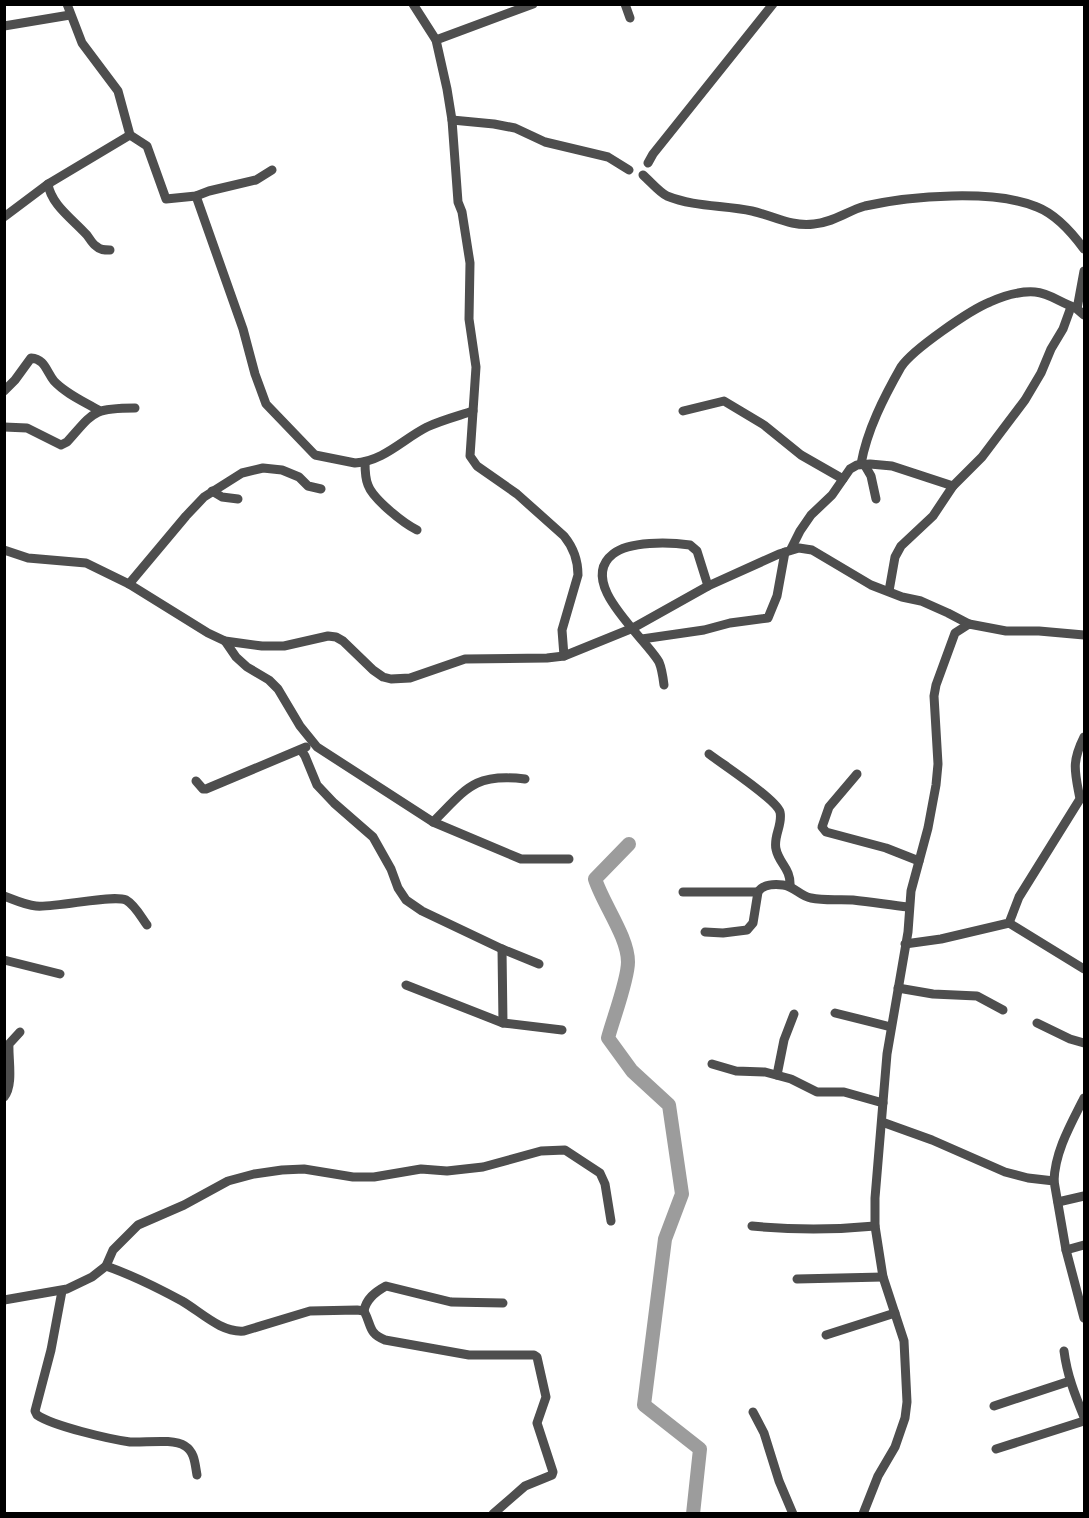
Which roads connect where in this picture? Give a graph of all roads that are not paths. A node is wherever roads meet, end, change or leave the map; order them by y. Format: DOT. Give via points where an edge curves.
graph roads {
  1 [pos="67,4"];
  2 [pos="413,4"];
  3 [pos="533,4"];
  4 [pos="625,4"];
  5 [pos="774,4"];
  6 [pos="70,15"];
  7 [pos="630,18"];
  8 [pos="4,26"];
  9 [pos="436,40"];
  10 [pos="452,120"];
  11 [pos="130,135"];
  12 [pos="648,163"];
  13 [pos="272,170"];
  14 [pos="629,170"];
  15 [pos="643,175"];
  16 [pos="48,184"];
  17 [pos="196,196"];
  18 [pos="4,217"];
  19 [pos="1084,248"];
  20 [pos="110,250"];
  21 [pos="1084,271"];
  22 [pos="1078,310"];
  23 [pos="4,391"];
  24 [pos="135,408"];
  25 [pos="100,411"];
  26 [pos="473,411"];
  27 [pos="683,411"];
  28 [pos="4,427"];
  29 [pos="365,462"];
  30 [pos="863,464"];
  31 [pos="843,479"];
  32 [pos="953,486"];
  33 [pos="321,489"];
  34 [pos="212,491"];
  35 [pos="876,499"];
  36 [pos="238,500"];
  37 [pos="417,530"];
  38 [pos="4,550"];
  39 [pos="788,550"];
  40 [pos="129,584"];
  41 [pos="708,586"];
  42 [pos="888,591"];
  43 [pos="969,624"];
  44 [pos="633,628"];
  45 [pos="1084,635"];
  46 [pos="642,639"];
  47 [pos="225,641"];
  48 [pos="564,656"];
  49 [pos="664,685"];
  50 [pos="1084,737"];
  51 [pos="313,742"];
  52 [pos="300,750"];
  53 [pos="709,754"];
  54 [pos="857,774"];
  55 [pos="525,779"];
  56 [pos="196,781"];
  57 [pos="1082,800"];
  58 [pos="433,822"];
  59 [pos="569,859"];
  60 [pos="919,861"];
  61 [pos="790,886"];
  62 [pos="683,892"];
  63 [pos="758,892"];
  64 [pos="4,896"];
  65 [pos="908,907"];
  66 [pos="1009,923"];
  67 [pos="147,926"];
  68 [pos="705,932"];
  69 [pos="905,944"];
  70 [pos="502,950"];
  71 [pos="4,960"];
  72 [pos="539,964"];
  73 [pos="1084,969"];
  74 [pos="60,974"];
  75 [pos="406,985"];
  76 [pos="898,988"];
  77 [pos="1003,1010"];
  78 [pos="835,1013"];
  79 [pos="794,1014"];
  80 [pos="503,1023"];
  81 [pos="1037,1023"];
  82 [pos="891,1027"];
  83 [pos="562,1030"];
  84 [pos="20,1032"];
  85 [pos="1084,1043"];
  86 [pos="712,1064"];
  87 [pos="777,1075"];
  88 [pos="4,1097"];
  89 [pos="1084,1098"];
  90 [pos="883,1103"];
  91 [pos="882,1122"];
  92 [pos="1054,1181"];
  93 [pos="1084,1196"];
  94 [pos="1058,1202"];
  95 [pos="611,1221"];
  96 [pos="752,1226"];
  97 [pos="875,1226"];
  98 [pos="1084,1245"];
  99 [pos="1066,1250"];
  100 [pos="106,1266"];
  101 [pos="883,1277"];
  102 [pos="797,1279"];
  103 [pos="62,1291"];
  104 [pos="4,1300"];
  105 [pos="1083,1302"];
  106 [pos="503,1303"];
  107 [pos="364,1311"];
  108 [pos="895,1313"];
  109 [pos="1084,1317"];
  110 [pos="826,1335"];
  111 [pos="1064,1351"];
  112 [pos="1070,1381"];
  113 [pos="994,1407"];
  114 [pos="753,1412"];
  115 [pos="1084,1419"];
  116 [pos="996,1449"];
  117 [pos="197,1475"];
  118 [pos="493,1514"];
  119 [pos="793,1514"];
  120 [pos="863,1514"];
  1 -- 6 [label="street"];
  2 -- 9 [label="street"];
  3 -- 9 [label="street"];
  4 -- 7 [label="street"];
  5 -- 12 [label="street"];
  6 -- 8 [label="street"];
  6 -- 11 [label="street" via="82,42 118,92"];
  9 -- 10 [label="street"];
  10 -- 14 [label="street" via="515,128 545,142 608,157"];
  10 -- 26 [label="street" via="458,202 470,263 469,319 476,367"];
  11 -- 16 [label="street"];
  11 -- 17 [label="street" via="147,146 166,199"];
  13 -- 17 [label="street" via="256,180"];
  15 -- 19 [label="street" via="666,195 800,225 835,220 877,204 952,195 1010,199 1039,207"];
  16 -- 18 [label="street"];
  16 -- 20 [label="street" via="59,207 98,248"];
  17 -- 29 [label="street" via="266,404 315,455"];
  21 -- 22 [label="street"];
  22 -- 30 [label="street" via="1046,294 1013,295 981,306 933,338 902,366 874,420"];
  22 -- 32 [label="street" via="1051,349 1025,400 982,457"];
  23 -- 25 [label="street" via="31,358 41,360 54,381"];
  24 -- 25 [label="street"];
  25 -- 28 [label="street" via="61,445 27,428"];
  26 -- 29 [label="street" via="428,427"];
  26 -- 48 [label="street" via="471,460 564,536 574,554 578,575 562,630"];
  27 -- 31 [label="street" via="724,401"];
  29 -- 37 [label="street" via="370,489 403,522"];
  30 -- 31 [label="street" via="850,469"];
  30 -- 32 [label="street" via="892,466"];
  30 -- 35 [label="street" via="871,476"];
  31 -- 39 [label="street" via="805,523"];
  32 -- 42 [label="street" via="933,516 900,546"];
  33 -- 34 [label="street" via="282,470 263,468 242,473"];
  34 -- 36 [label="street"];
  34 -- 40 [label="street"];
  38 -- 40 [label="street" via="28,558 86,563"];
  39 -- 41 [label="street"];
  39 -- 42 [label="street" via="812,550 855,578"];
  39 -- 46 [label="street" via="768,618"];
  40 -- 47 [label="street"];
  41 -- 44 [label="street"];
  41 -- 44 [label="street" via="697,551 690,544 618,550 603,565 602,578 611,601"];
  42 -- 43 [label="street" via="921,601"];
  43 -- 45 [label="street" via="1006,631"];
  43 -- 60 [label="street" via="956,633 936,685 937,774"];
  44 -- 46 [label="street"];
  44 -- 48 [label="street"];
  46 -- 49 [label="street" via="658,662"];
  47 -- 48 [label="street" via="284,646 336,637 373,670 391,679 410,678 465,659"];
  47 -- 51 [label="street" via="247,667 278,689"];
  50 -- 57 [label="street" via="1075,760"];
  51 -- 52 [label="street"];
  51 -- 58 [label="street"];
  52 -- 56 [label="street" via="206,789"];
  52 -- 70 [label="street" via="317,785 373,837 406,900"];
  53 -- 61 [label="street" via="777,807 780,820 775,844 777,856 788,870"];
  54 -- 60 [label="street" via="829,807 822,827 826,832"];
  55 -- 58 [label="street" via="496,777 479,781"];
  57 -- 66 [label="street" via="1020,897"];
  58 -- 59 [label="street" via="521,859"];
  60 -- 65 [label="street"];
  61 -- 63 [label="street" via="765,886"];
  61 -- 65 [label="street" via="817,899"];
  62 -- 63 [label="street"];
  63 -- 68 [label="street" via="753,923 747,930"];
  64 -- 67 [label="street" via="38,906 114,897 126,900"];
  65 -- 69 [label="street"];
  66 -- 69 [label="street"];
  66 -- 73 [label="street"];
  69 -- 76 [label="street"];
  70 -- 72 [label="street"];
  70 -- 80 [label="street"];
  71 -- 74 [label="street"];
  75 -- 80 [label="street"];
  76 -- 77 [label="street" via="977,996"];
  76 -- 82 [label="street"];
  78 -- 82 [label="street"];
  79 -- 87 [label="street"];
  80 -- 83 [label="street"];
  81 -- 85 [label="street"];
  82 -- 90 [label="street"];
  84 -- 88 [label="street" via="9,1044 8,1093"];
  86 -- 87 [label="street"];
  87 -- 90 [label="street" via="817,1092 844,1092"];
  89 -- 92 [label="street" via="1061,1145"];
  90 -- 91 [label="street"];
  91 -- 92 [label="street" via="1005,1172"];
  91 -- 97 [label="street"];
  92 -- 94 [label="street"];
  93 -- 94 [label="street"];
  94 -- 99 [label="street"];
  95 -- 100 [label="street" via="600,1173 565,1150 541,1151 483,1167 421,1169 374,1177 282,1170 228,1181 138,1225 113,1250"];
  96 -- 97 [label="street"];
  97 -- 101 [label="street"];
  98 -- 99 [label="street"];
  99 -- 105 [label="street"];
  100 -- 103 [label="street"];
  100 -- 107 [label="street" via="162,1291 236,1332 310,1311"];
  101 -- 102 [label="street"];
  101 -- 108 [label="street"];
  103 -- 104 [label="street"];
  103 -- 117 [label="street" via="37,1415 101,1436 185,1446 194,1456"];
  105 -- 109 [label="street"];
  106 -- 107 [label="street" via="451,1302 386,1286 369,1298"];
  107 -- 118 [label="street" via="371,1331 385,1340 469,1355 537,1357 546,1397 537,1423 554,1472 525,1486"];
  108 -- 110 [label="street"];
  108 -- 120 [label="street" via="904,1341 908,1402 895,1447"];
  111 -- 112 [label="street"];
  112 -- 113 [label="street"];
  112 -- 115 [label="street"];
  114 -- 119 [label="street"];
  115 -- 116 [label="street"];
}
